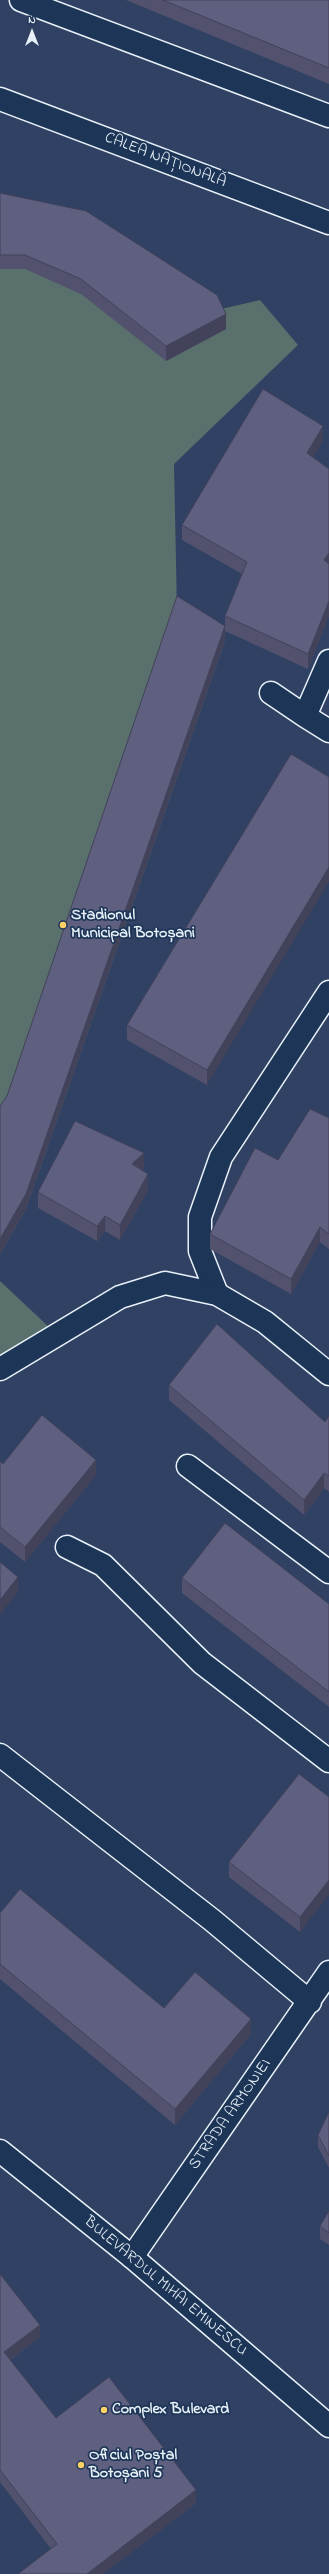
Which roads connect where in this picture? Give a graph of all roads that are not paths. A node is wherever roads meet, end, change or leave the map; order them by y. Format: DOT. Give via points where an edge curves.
graph roads {
  1 [pos="21,0"];
  2 [pos="0,99"];
  3 [pos="329,116"];
  4 [pos="329,223"];
  5 [pos="329,661"];
  6 [pos="271,693"];
  7 [pos="305,716"];
  8 [pos="329,731"];
  9 [pos="329,992"];
  10 [pos="217,1294"];
  11 [pos="0,1369"];
  12 [pos="329,1374"];
  13 [pos="188,1466"];
  14 [pos="67,1547"];
  15 [pos="329,1572"];
  16 [pos="0,1755"];
  17 [pos="329,1761"];
  18 [pos="329,1972"];
  19 [pos="310,2002"];
  20 [pos="0,2151"];
  21 [pos="132,2257"];
  22 [pos="329,2426"];
  1 -- 3 [label="street"];
  2 -- 4 [label="street, CALEA NAȚIONALĂ"];
  5 -- 7 [label="street"];
  6 -- 7 [label="street"];
  7 -- 8 [label="street"];
  9 -- 10 [label="street" via="221,1157 200,1217 200,1251"];
  10 -- 11 [label="street" via="166,1283 120,1297"];
  10 -- 12 [label="street" via="265,1322"];
  13 -- 15 [label="street"];
  14 -- 17 [label="street" via="103,1565 202,1664"];
  16 -- 19 [label="street" via="212,1920"];
  18 -- 19 [label="street, STRADA ARMONIEI"];
  19 -- 21 [label="street, STRADA ARMONIEI"];
  20 -- 21 [label="street, BULEVARDUL MIHAI EMINESCU"];
  21 -- 22 [label="street, BULEVARDUL MIHAI EMINESCU"];
}
